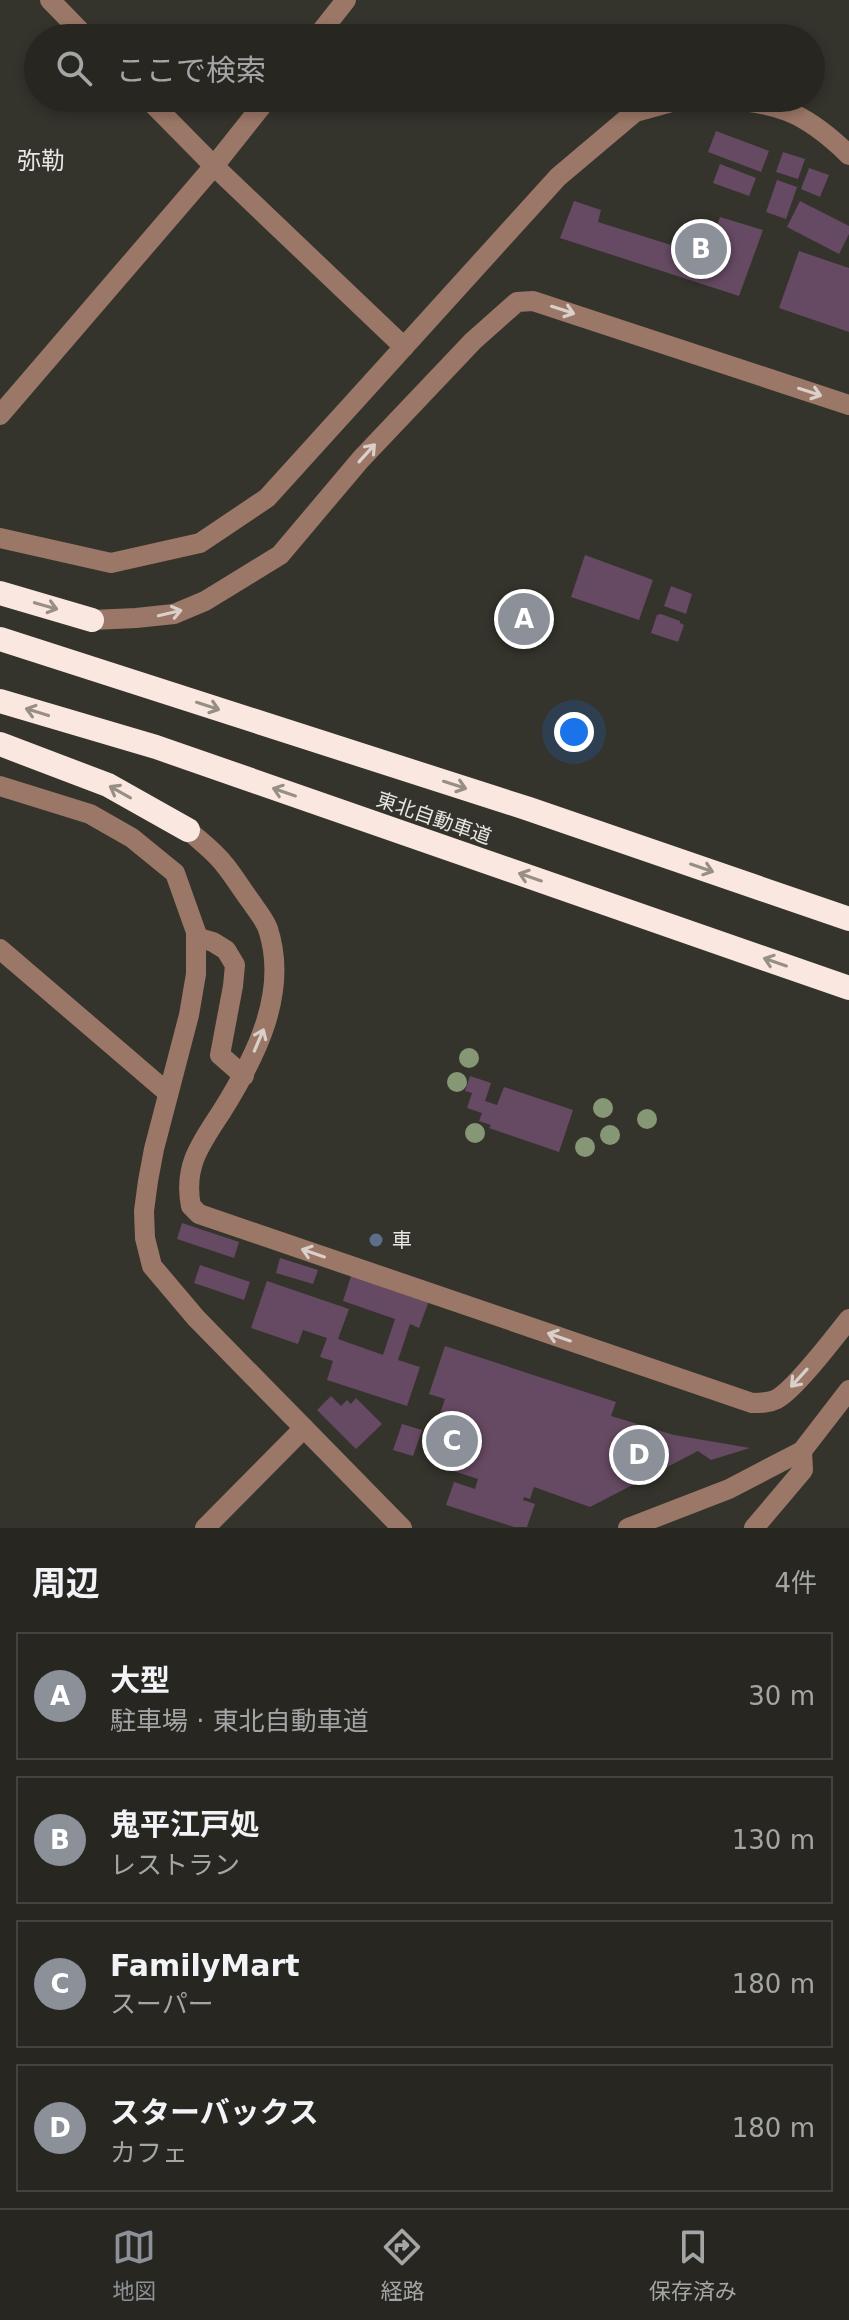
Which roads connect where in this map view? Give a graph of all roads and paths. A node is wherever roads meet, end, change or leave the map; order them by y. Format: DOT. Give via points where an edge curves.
graph roads {
  1 [pos="50,0"];
  2 [pos="346,0"];
  3 [pos="73,24"];
  4 [pos="327,24"];
  5 [pos="161,112"];
  6 [pos="257,112"];
  7 [pos="635,112"];
  8 [pos="790,112"];
  9 [pos="849,155"];
  10 [pos="214,166"];
  11 [pos="404,347"];
  12 [pos="849,405"];
  13 [pos="0,415"];
  14 [pos="0,538"];
  15 [pos="0,593"];
  16 [pos="92,620"];
  17 [pos="0,639"];
  18 [pos="0,701"];
  19 [pos="0,744"];
  20 [pos="0,786"];
  21 [pos="188,830"];
  22 [pos="849,919"];
  23 [pos="196,937"];
  24 [pos="0,949"];
  25 [pos="849,988"];
  26 [pos="244,1076"];
  27 [pos="168,1093"];
  28 [pos="849,1319"];
  29 [pos="849,1390"];
  30 [pos="304,1428"];
  31 [pos="802,1451"];
  32 [pos="656,1523"];
  33 [pos="205,1528"];
  34 [pos="402,1528"];
  35 [pos="628,1528"];
  36 [pos="754,1528"];
  1 -- 3 [label="street"];
  2 -- 4 [label="street"];
  5 -- 10 [label="street"];
  6 -- 10 [label="street"];
  7 -- 11 [label="street" via="558,177"];
  8 -- 9 [label="street" via="811,122"];
  10 -- 11 [label="street"];
  10 -- 13 [label="street"];
  11 -- 14 [label="street" via="267,498 200,543 111,563"];
  16 -- 12 [label="street, one-way" via="174,614 280,555 416,399 494,321 524,300"];
  15 -- 16 [label="highway, one-way"];
  17 -- 22 [label="highway, 東北自動車道, one-way" via="514,804"];
  25 -- 18 [label="highway, 東北自動車道, one-way" via="156,747"];
  21 -- 19 [label="highway, one-way" via="108,785"];
  20 -- 23 [label="street" via="90,814 132,838 175,873"];
  26 -- 21 [label="street, one-way" via="266,1024 274,987 268,925 222,862"];
  23 -- 26 [label="street" via="226,950 235,965 220,1055"];
  23 -- 27 [label="street" via="189,1015"];
  24 -- 27 [label="street"];
  28 -- 26 [label="street, one-way" via="781,1396 752,1403 199,1214 188,1194 193,1159"];
  27 -- 30 [label="street" via="144,1211 152,1266"];
  29 -- 31 [label="street"];
  30 -- 33 [label="street"];
  30 -- 34 [label="street"];
  31 -- 32 [label="street"];
  31 -- 36 [label="street" via="803,1470"];
  32 -- 35 [label="street"];
}
